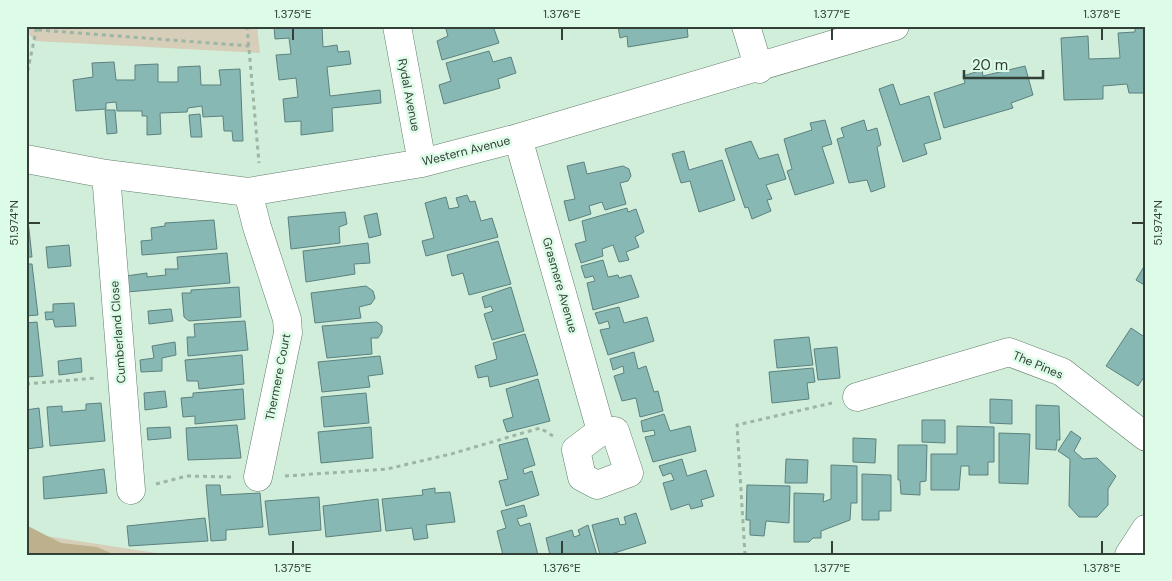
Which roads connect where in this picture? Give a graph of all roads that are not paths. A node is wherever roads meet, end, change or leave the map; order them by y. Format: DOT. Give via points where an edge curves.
graph roads {
  1 [pos="397,26"];
  2 [pos="746,26"];
  3 [pos="894,26"];
  4 [pos="759,68"];
  5 [pos="518,138"];
  6 [pos="26,159"];
  7 [pos="422,163"];
  8 [pos="106,174"];
  9 [pos="248,192"];
  10 [pos="857,396"];
  11 [pos="601,431"];
  12 [pos="1146,438"];
  13 [pos="258,477"];
  14 [pos="131,490"];
  15 [pos="1146,529"];
  16 [pos="1129,555"];
  1 -- 7 [label="street, Rydal Avenue"];
  2 -- 4 [label="street"];
  3 -- 4 [label="street, Western Avenue"];
  4 -- 5 [label="street, Western Avenue"];
  5 -- 7 [label="street, Western Avenue"];
  5 -- 11 [label="street, Grasmere Avenue"];
  6 -- 8 [label="street, Western Avenue"];
  7 -- 9 [label="street, Western Avenue"];
  8 -- 9 [label="street, Western Avenue"];
  8 -- 14 [label="street, Cumberland Close"];
  9 -- 13 [label="street, Thermere Court" via="287,319 288,333"];
  10 -- 12 [label="street, The Pines" via="1009,352 1062,372"];
  11 -- 11 [label="street" via="615,431 629,473 598,485 582,477 576,450"];
  15 -- 16 [label="street"];
}
